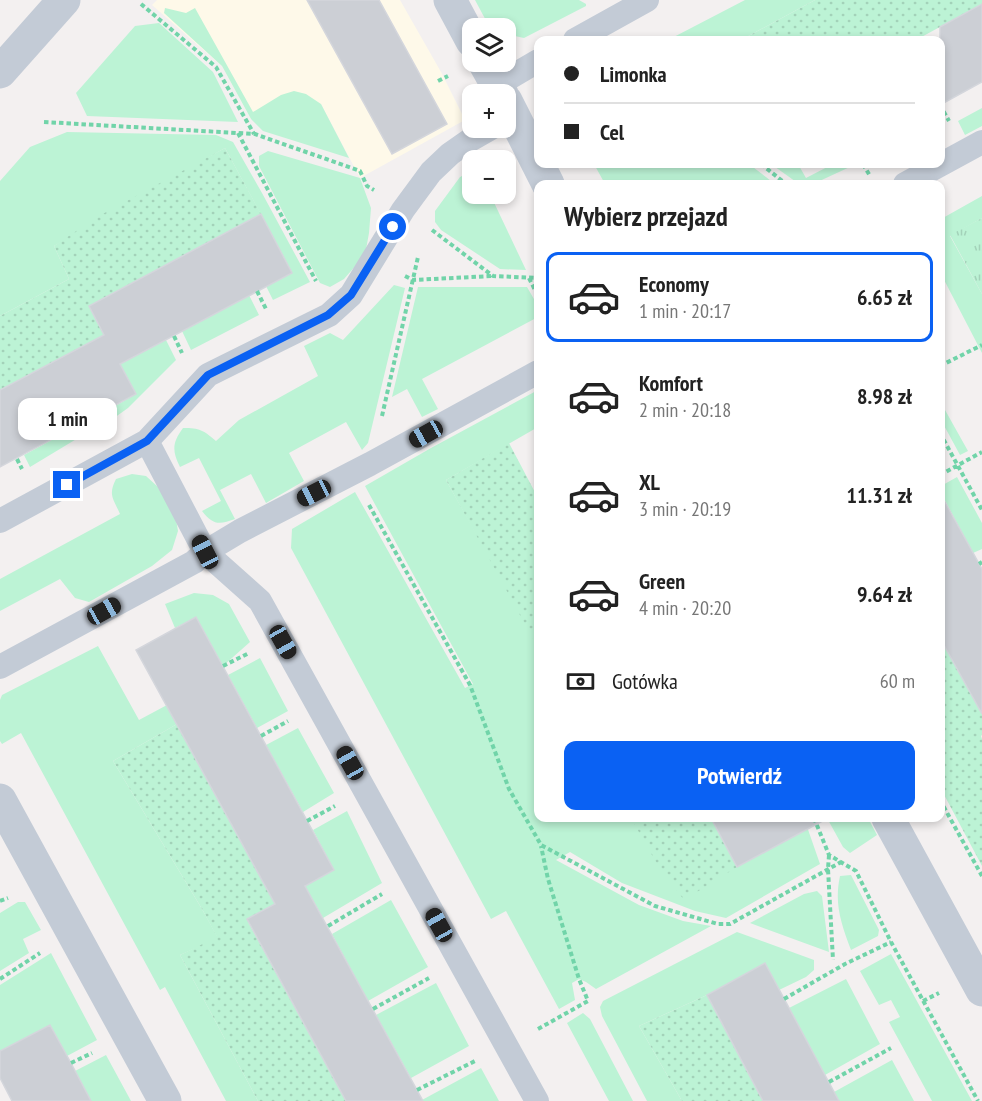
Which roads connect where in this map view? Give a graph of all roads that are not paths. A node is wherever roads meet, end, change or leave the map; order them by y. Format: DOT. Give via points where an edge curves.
graph roads {
  1 [pos="64,0"];
  2 [pos="450,0"];
  3 [pos="647,0"];
  4 [pos="462,22"];
  5 [pos="582,36"];
  6 [pos="534,65"];
  7 [pos="0,72"];
  8 [pos="516,84"];
  9 [pos="516,128"];
  10 [pos="472,138"];
  11 [pos="982,142"];
  12 [pos="534,160"];
  13 [pos="945,162"];
  14 [pos="934,168"];
  15 [pos="912,180"];
  16 [pos="534,374"];
  17 [pos="147,441"];
  18 [pos="0,521"];
  19 [pos="205,552"];
  20 [pos="0,667"];
  21 [pos="0,800"];
  22 [pos="890,822"];
  23 [pos="982,990"];
  24 [pos="165,1101"];
  25 [pos="537,1101"];
  1 -- 7 [label="street"];
  2 -- 4 [label="street"];
  3 -- 5 [label="lane"];
  6 -- 8 [label="lane"];
  9 -- 12 [label="street"];
  10 -- 17 [label="lane" via="431,172 351,295 328,315 208,375"];
  11 -- 13 [label="lane"];
  14 -- 15 [label="lane"];
  16 -- 19 [label="lane"];
  17 -- 18 [label="lane"];
  17 -- 19 [label="lane"];
  19 -- 20 [label="lane" via="194,562"];
  19 -- 25 [label="lane" via="260,601"];
  21 -- 24 [label="street"];
  22 -- 23 [label="street"];
}
